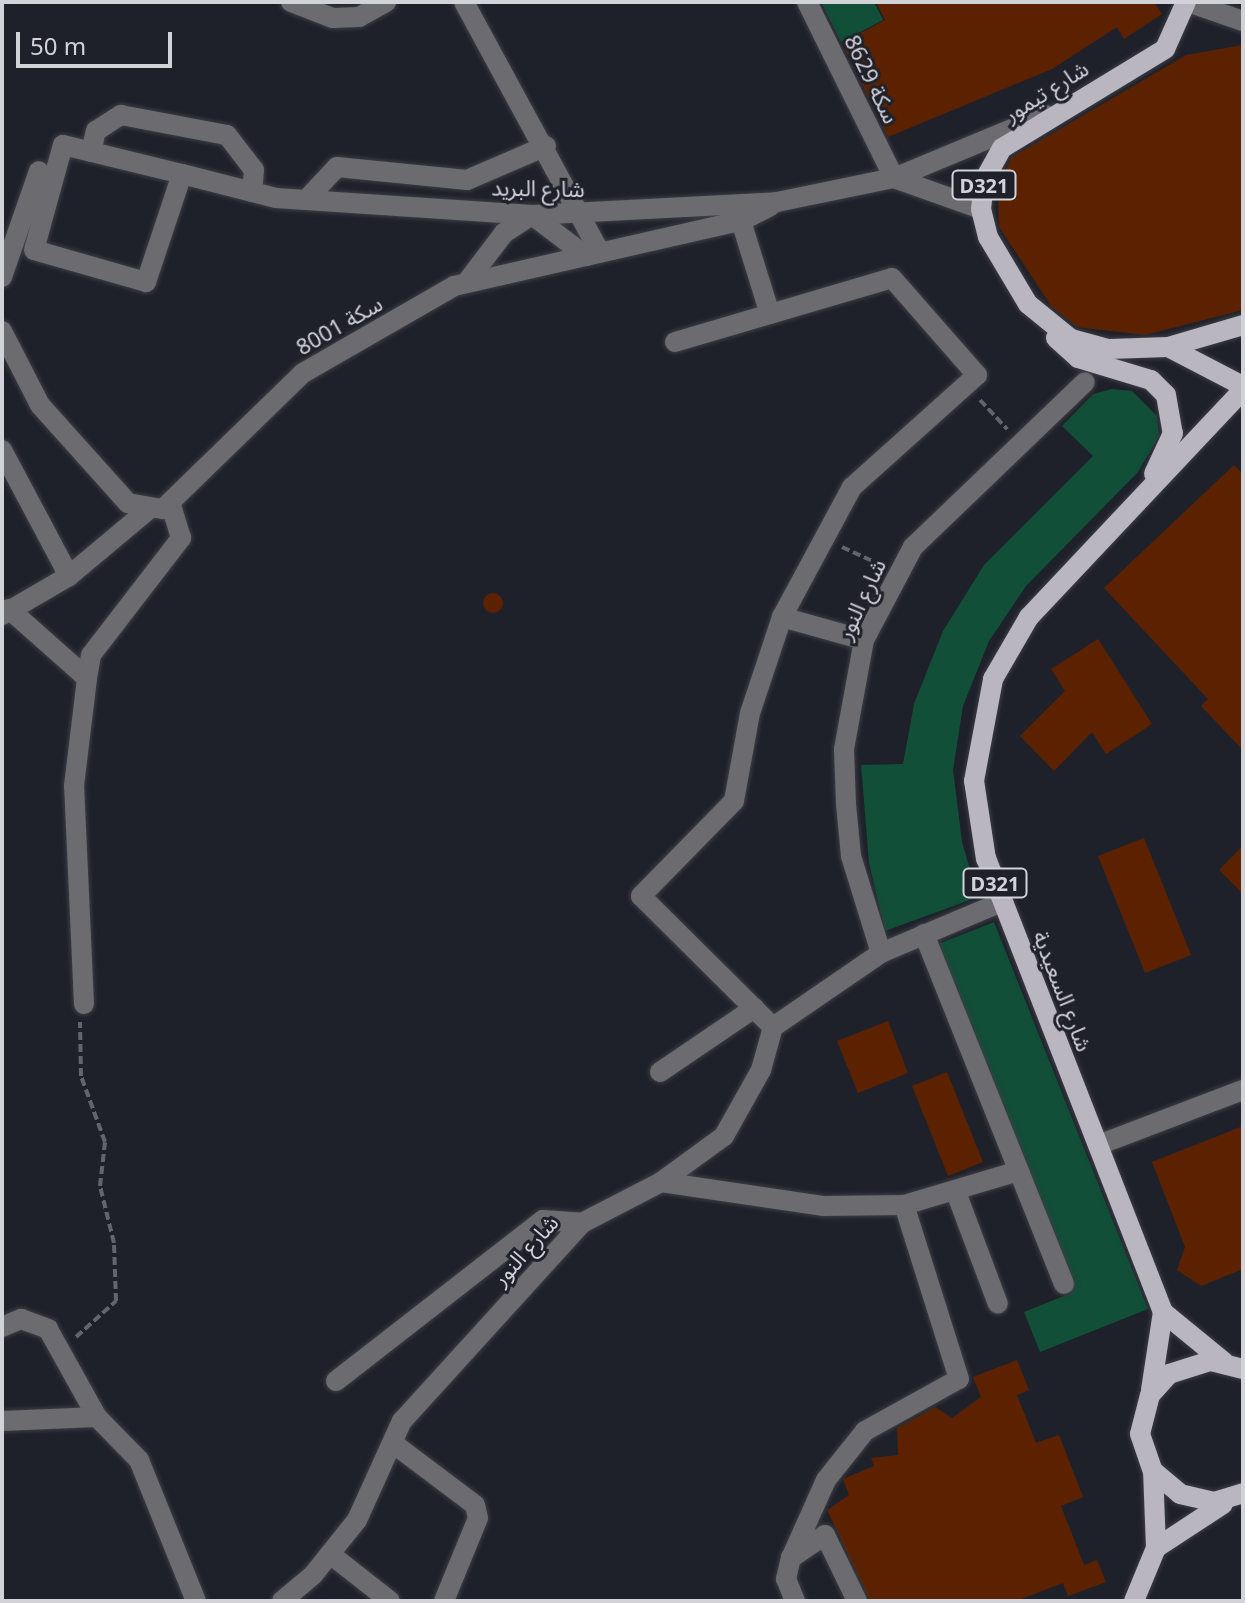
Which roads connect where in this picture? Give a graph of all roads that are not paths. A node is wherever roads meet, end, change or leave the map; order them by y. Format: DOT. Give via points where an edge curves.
graph roads {
  1 [pos="291,2"];
  2 [pos="386,2"];
  3 [pos="464,2"];
  4 [pos="807,2"];
  5 [pos="1187,2"];
  6 [pos="1243,21"];
  7 [pos="1051,112"];
  8 [pos="546,146"];
  9 [pos="91,152"];
  10 [pos="39,171"];
  11 [pos="182,174"];
  12 [pos="894,178"];
  13 [pos="252,192"];
  14 [pos="306,200"];
  15 [pos="777,202"];
  16 [pos="981,209"];
  17 [pos="580,214"];
  18 [pos="532,215"];
  19 [pos="741,221"];
  20 [pos="593,254"];
  21 [pos="2,277"];
  22 [pos="469,279"];
  23 [pos="770,314"];
  24 [pos="1243,325"];
  25 [pos="1049,328"];
  26 [pos="2,331"];
  27 [pos="675,342"];
  28 [pos="1168,347"];
  29 [pos="1085,382"];
  30 [pos="1243,388"];
  31 [pos="2,450"];
  32 [pos="1149,484"];
  33 [pos="170,503"];
  34 [pos="149,509"];
  35 [pos="69,576"];
  36 [pos="5,612"];
  37 [pos="782,617"];
  38 [pos="864,640"];
  39 [pos="87,678"];
  40 [pos="1002,902"];
  41 [pos="924,934"];
  42 [pos="881,953"];
  43 [pos="84,1004"];
  44 [pos="754,1008"];
  45 [pos="773,1027"];
  46 [pos="660,1072"];
  47 [pos="1243,1090"];
  48 [pos="1098,1145"];
  49 [pos="1019,1171"];
  50 [pos="661,1182"];
  51 [pos="957,1195"];
  52 [pos="904,1205"];
  53 [pos="582,1223"];
  54 [pos="1064,1284"];
  55 [pos="998,1304"];
  56 [pos="1163,1312"];
  57 [pos="2,1327"];
  58 [pos="1234,1366"];
  59 [pos="336,1381"];
  60 [pos="1150,1395"];
  61 [pos="97,1417"];
  62 [pos="2,1421"];
  63 [pos="394,1444"];
  64 [pos="1153,1471"];
  65 [pos="1240,1495"];
  66 [pos="1156,1548"];
  67 [pos="330,1554"];
  68 [pos="791,1558"];
  69 [pos="196,1601"];
  70 [pos="282,1601"];
  71 [pos="390,1601"];
  72 [pos="444,1601"];
  73 [pos="795,1601"];
  74 [pos="857,1601"];
  75 [pos="1134,1601"];
  1 -- 2 [label="street" via="333,18 359,17"];
  3 -- 8 [label="street"];
  4 -- 12 [label="street, سكة 8629"];
  5 -- 6 [label="street"];
  5 -- 7 [label="main road, شارع تيمور / D321" via="1165,49"];
  7 -- 12 [label="street, شارع البريد"];
  7 -- 16 [label="main road, شارع تيمور / D321" via="1002,148 984,181"];
  8 -- 14 [label="street" via="467,180 337,167"];
  8 -- 17 [label="street"];
  9 -- 11 [label="street, شارع البريد"];
  9 -- 11 [label="street, شارع البريد" via="63,145 34,250 146,282"];
  9 -- 13 [label="street" via="96,131 121,115 227,135 254,170"];
  10 -- 21 [label="street"];
  11 -- 13 [label="street, شارع البريد"];
  12 -- 15 [label="street, شارع البريد"];
  12 -- 16 [label="street"];
  13 -- 14 [label="street, شارع البريد"];
  14 -- 18 [label="street, شارع البريد"];
  15 -- 17 [label="street, شارع البريد"];
  15 -- 19 [label="street, سكة 8001"];
  16 -- 25 [label="main road, D321" via="988,237"];
  17 -- 18 [label="street, شارع البريد"];
  17 -- 20 [label="street"];
  18 -- 20 [label="street"];
  18 -- 22 [label="street" via="504,233"];
  19 -- 20 [label="street, سكة 8001"];
  19 -- 23 [label="street"];
  20 -- 22 [label="street, سكة 8001"];
  22 -- 33 [label="street, سكة 8001" via="303,373"];
  23 -- 27 [label="street"];
  23 -- 37 [label="street" via="892,278 977,375 852,487"];
  24 -- 28 [label="main road"];
  25 -- 28 [label="main road" via="1109,349"];
  25 -- 32 [label="main road, D321" via="1078,358 1151,380 1166,395 1173,433"];
  26 -- 34 [label="street" via="40,405 128,503"];
  28 -- 30 [label="main road"];
  29 -- 38 [label="street, شارع النور" via="913,547"];
  30 -- 32 [label="main road, شارع السعيدية / D321"];
  31 -- 35 [label="street"];
  32 -- 40 [label="main road, شارع السعيدية / D321" via="1048,593 993,679 974,781 986,859"];
  33 -- 34 [label="street, سكة 8001"];
  33 -- 39 [label="street" via="181,538 91,655"];
  34 -- 35 [label="street"];
  35 -- 36 [label="street"];
  36 -- 39 [label="street"];
  37 -- 38 [label="street"];
  37 -- 44 [label="street" via="750,713 734,801 641,896"];
  38 -- 42 [label="street, شارع النور" via="844,749 846,804 851,856"];
  39 -- 43 [label="street" via="74,786"];
  40 -- 41 [label="street"];
  40 -- 48 [label="main road, شارع السعيدية / D321"];
  41 -- 42 [label="street"];
  41 -- 49 [label="street"];
  42 -- 45 [label="street"];
  44 -- 45 [label="street"];
  44 -- 46 [label="street"];
  45 -- 50 [label="street, شارع النور" via="761,1070 724,1136"];
  47 -- 48 [label="street"];
  48 -- 56 [label="main road, شارع السعيدية / D321"];
  49 -- 51 [label="street"];
  49 -- 54 [label="street"];
  50 -- 52 [label="street" via="824,1206"];
  50 -- 53 [label="street, شارع النور"];
  51 -- 52 [label="street"];
  51 -- 55 [label="street"];
  52 -- 68 [label="street" via="959,1379 865,1431 826,1480"];
  53 -- 59 [label="street" via="543,1220"];
  53 -- 63 [label="street, شارع النور" via="402,1421"];
  56 -- 58 [label="main road, شارع السعيدية / D321"];
  56 -- 60 [label="main road"];
  57 -- 61 [label="street" via="21,1319 48,1329"];
  58 -- 60 [label="main road, D321" via="1182,1367"];
  60 -- 64 [label="main road" via="1140,1434"];
  61 -- 62 [label="street"];
  61 -- 69 [label="street" via="139,1460"];
  63 -- 67 [label="street, شارع النور" via="357,1520"];
  63 -- 72 [label="street" via="475,1505 478,1518"];
  64 -- 65 [label="main road" via="1191,1499"];
  64 -- 66 [label="main road"];
  65 -- 66 [label="main road"];
  66 -- 75 [label="main road"];
  67 -- 70 [label="street, شارع النور"];
  67 -- 71 [label="street"];
  68 -- 73 [label="street" via="786,1579"];
  68 -- 74 [label="street" via="825,1535"];
}
